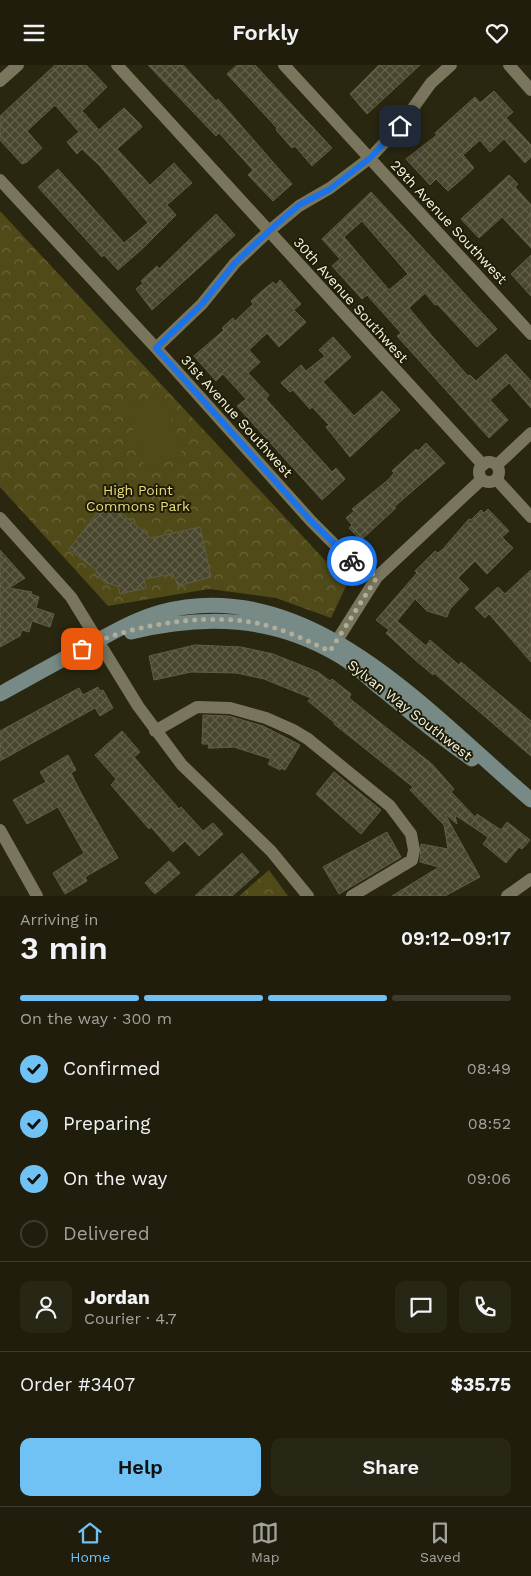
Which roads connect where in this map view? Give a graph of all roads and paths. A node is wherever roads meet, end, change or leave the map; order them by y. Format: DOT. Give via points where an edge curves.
graph roads {
  1 [pos="18,65"];
  2 [pos="117,65"];
  3 [pos="284,65"];
  4 [pos="451,65"];
  5 [pos="509,65"];
  6 [pos="0,81"];
  7 [pos="531,90"];
  8 [pos="370,158"];
  9 [pos="0,180"];
  10 [pos="269,231"];
  11 [pos="531,334"];
  12 [pos="156,348"];
  13 [pos="531,433"];
  14 [pos="483,465"];
  15 [pos="497,465"];
  16 [pos="482,479"];
  17 [pos="497,479"];
  18 [pos="531,517"];
  19 [pos="0,518"];
  20 [pos="377,577"];
  21 [pos="99,640"];
  22 [pos="334,645"];
  23 [pos="0,694"];
  24 [pos="155,731"];
  25 [pos="528,798"];
  26 [pos="0,830"];
  27 [pos="531,879"];
  28 [pos="37,896"];
  29 [pos="308,896"];
  30 [pos="352,896"];
  31 [pos="508,896"];
  1 -- 6 [label="street"];
  2 -- 10 [label="street, 30th Avenue Southwest"];
  3 -- 8 [label="street, 29th Avenue Southwest"];
  4 -- 8 [label="street" via="431,83 400,126"];
  5 -- 7 [label="street"];
  8 -- 10 [label="street" via="330,189 299,205"];
  8 -- 11 [label="street, 29th Avenue Southwest"];
  9 -- 12 [label="street, 31st Avenue Southwest"];
  10 -- 12 [label="street" via="235,263 202,304"];
  10 -- 14 [label="street, 30th Avenue Southwest"];
  12 -- 20 [label="street, 31st Avenue Southwest" via="317,527 347,557"];
  13 -- 15 [label="street"];
  14 -- 15 [label="street" via="491,462"];
  14 -- 16 [label="street" via="479,472"];
  15 -- 17 [label="street" via="500,471"];
  16 -- 17 [label="street" via="490,483"];
  16 -- 20 [label="street"];
  17 -- 18 [label="street"];
  19 -- 21 [label="street" via="71,597"];
  20 -- 22 [label="street"];
  21 -- 22 [label="street, Sylvan Way Southwest" via="160,612 215,604 270,614"];
  21 -- 23 [label="street, Sylvan Way Southwest"];
  21 -- 24 [label="street"];
  22 -- 25 [label="street, Sylvan Way Southwest" via="352,650 441,720"];
  24 -- 29 [label="street" via="182,765 271,851"];
  24 -- 30 [label="street" via="196,707 230,708 266,718 308,739 390,807 411,834 412,860"];
  26 -- 28 [label="street"];
  27 -- 31 [label="street"];
}
